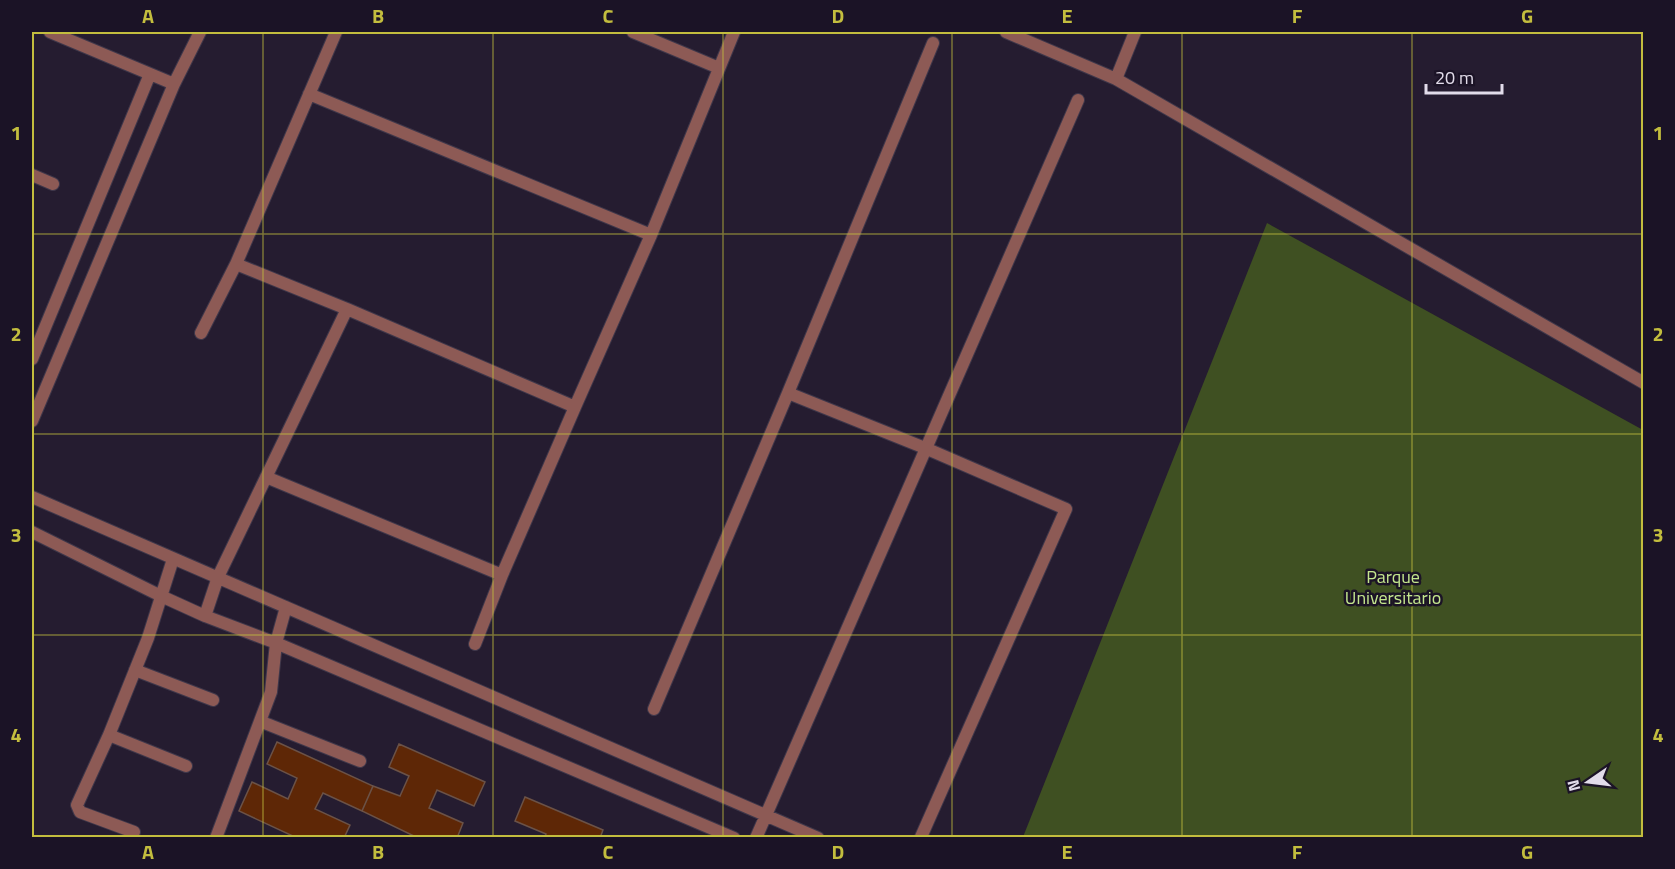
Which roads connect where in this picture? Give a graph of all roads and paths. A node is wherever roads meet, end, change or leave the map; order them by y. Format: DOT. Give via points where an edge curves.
graph roads {
  1 [pos="50,32"];
  2 [pos="200,32"];
  3 [pos="336,32"];
  4 [pos="633,32"];
  5 [pos="734,32"];
  6 [pos="1006,32"];
  7 [pos="1135,32"];
  8 [pos="933,43"];
  9 [pos="719,68"];
  10 [pos="150,74"];
  11 [pos="1116,78"];
  12 [pos="174,84"];
  13 [pos="309,94"];
  14 [pos="1078,100"];
  15 [pos="32,175"];
  16 [pos="53,184"];
  17 [pos="651,235"];
  18 [pos="236,264"];
  19 [pos="347,309"];
  20 [pos="201,333"];
  21 [pos="32,359"];
  22 [pos="1644,383"];
  23 [pos="788,393"];
  24 [pos="575,407"];
  25 [pos="32,421"];
  26 [pos="925,448"];
  27 [pos="266,477"];
  28 [pos="32,496"];
  29 [pos="32,532"];
  30 [pos="173,558"];
  31 [pos="502,574"];
  32 [pos="218,577"];
  33 [pos="161,596"];
  34 [pos="286,607"];
  35 [pos="205,616"];
  36 [pos="276,643"];
  37 [pos="475,644"];
  38 [pos="135,670"];
  39 [pos="213,700"];
  40 [pos="654,709"];
  41 [pos="262,722"];
  42 [pos="109,735"];
  43 [pos="360,761"];
  44 [pos="186,766"];
  45 [pos="767,815"];
  46 [pos="134,832"];
  47 [pos="216,837"];
  48 [pos="734,837"];
  49 [pos="756,837"];
  50 [pos="818,837"];
  51 [pos="921,837"];
  1 -- 10 [label="street"];
  2 -- 12 [label="street"];
  3 -- 13 [label="street"];
  4 -- 9 [label="street"];
  5 -- 9 [label="street"];
  6 -- 11 [label="street"];
  7 -- 11 [label="street"];
  8 -- 23 [label="street"];
  9 -- 17 [label="street"];
  10 -- 12 [label="street"];
  10 -- 21 [label="street"];
  11 -- 22 [label="street"];
  12 -- 25 [label="street"];
  13 -- 17 [label="street"];
  13 -- 18 [label="street"];
  14 -- 26 [label="street"];
  15 -- 16 [label="street"];
  17 -- 24 [label="street"];
  18 -- 19 [label="street"];
  18 -- 20 [label="street"];
  19 -- 24 [label="street"];
  19 -- 27 [label="street"];
  23 -- 26 [label="street"];
  23 -- 40 [label="street"];
  24 -- 31 [label="street"];
  26 -- 45 [label="street"];
  26 -- 51 [label="street" via="1066,509"];
  27 -- 31 [label="street"];
  27 -- 32 [label="street"];
  28 -- 30 [label="street"];
  29 -- 33 [label="street"];
  30 -- 32 [label="street"];
  30 -- 33 [label="street"];
  31 -- 37 [label="street"];
  32 -- 34 [label="street"];
  32 -- 35 [label="street"];
  33 -- 35 [label="street"];
  33 -- 38 [label="street"];
  34 -- 36 [label="street"];
  34 -- 45 [label="street"];
  35 -- 36 [label="street"];
  36 -- 41 [label="street" via="271,693"];
  36 -- 48 [label="street"];
  38 -- 39 [label="street"];
  38 -- 42 [label="street"];
  41 -- 43 [label="street"];
  41 -- 47 [label="street"];
  42 -- 44 [label="street"];
  42 -- 46 [label="street" via="78,809"];
  45 -- 49 [label="street"];
  45 -- 50 [label="street"];
}
